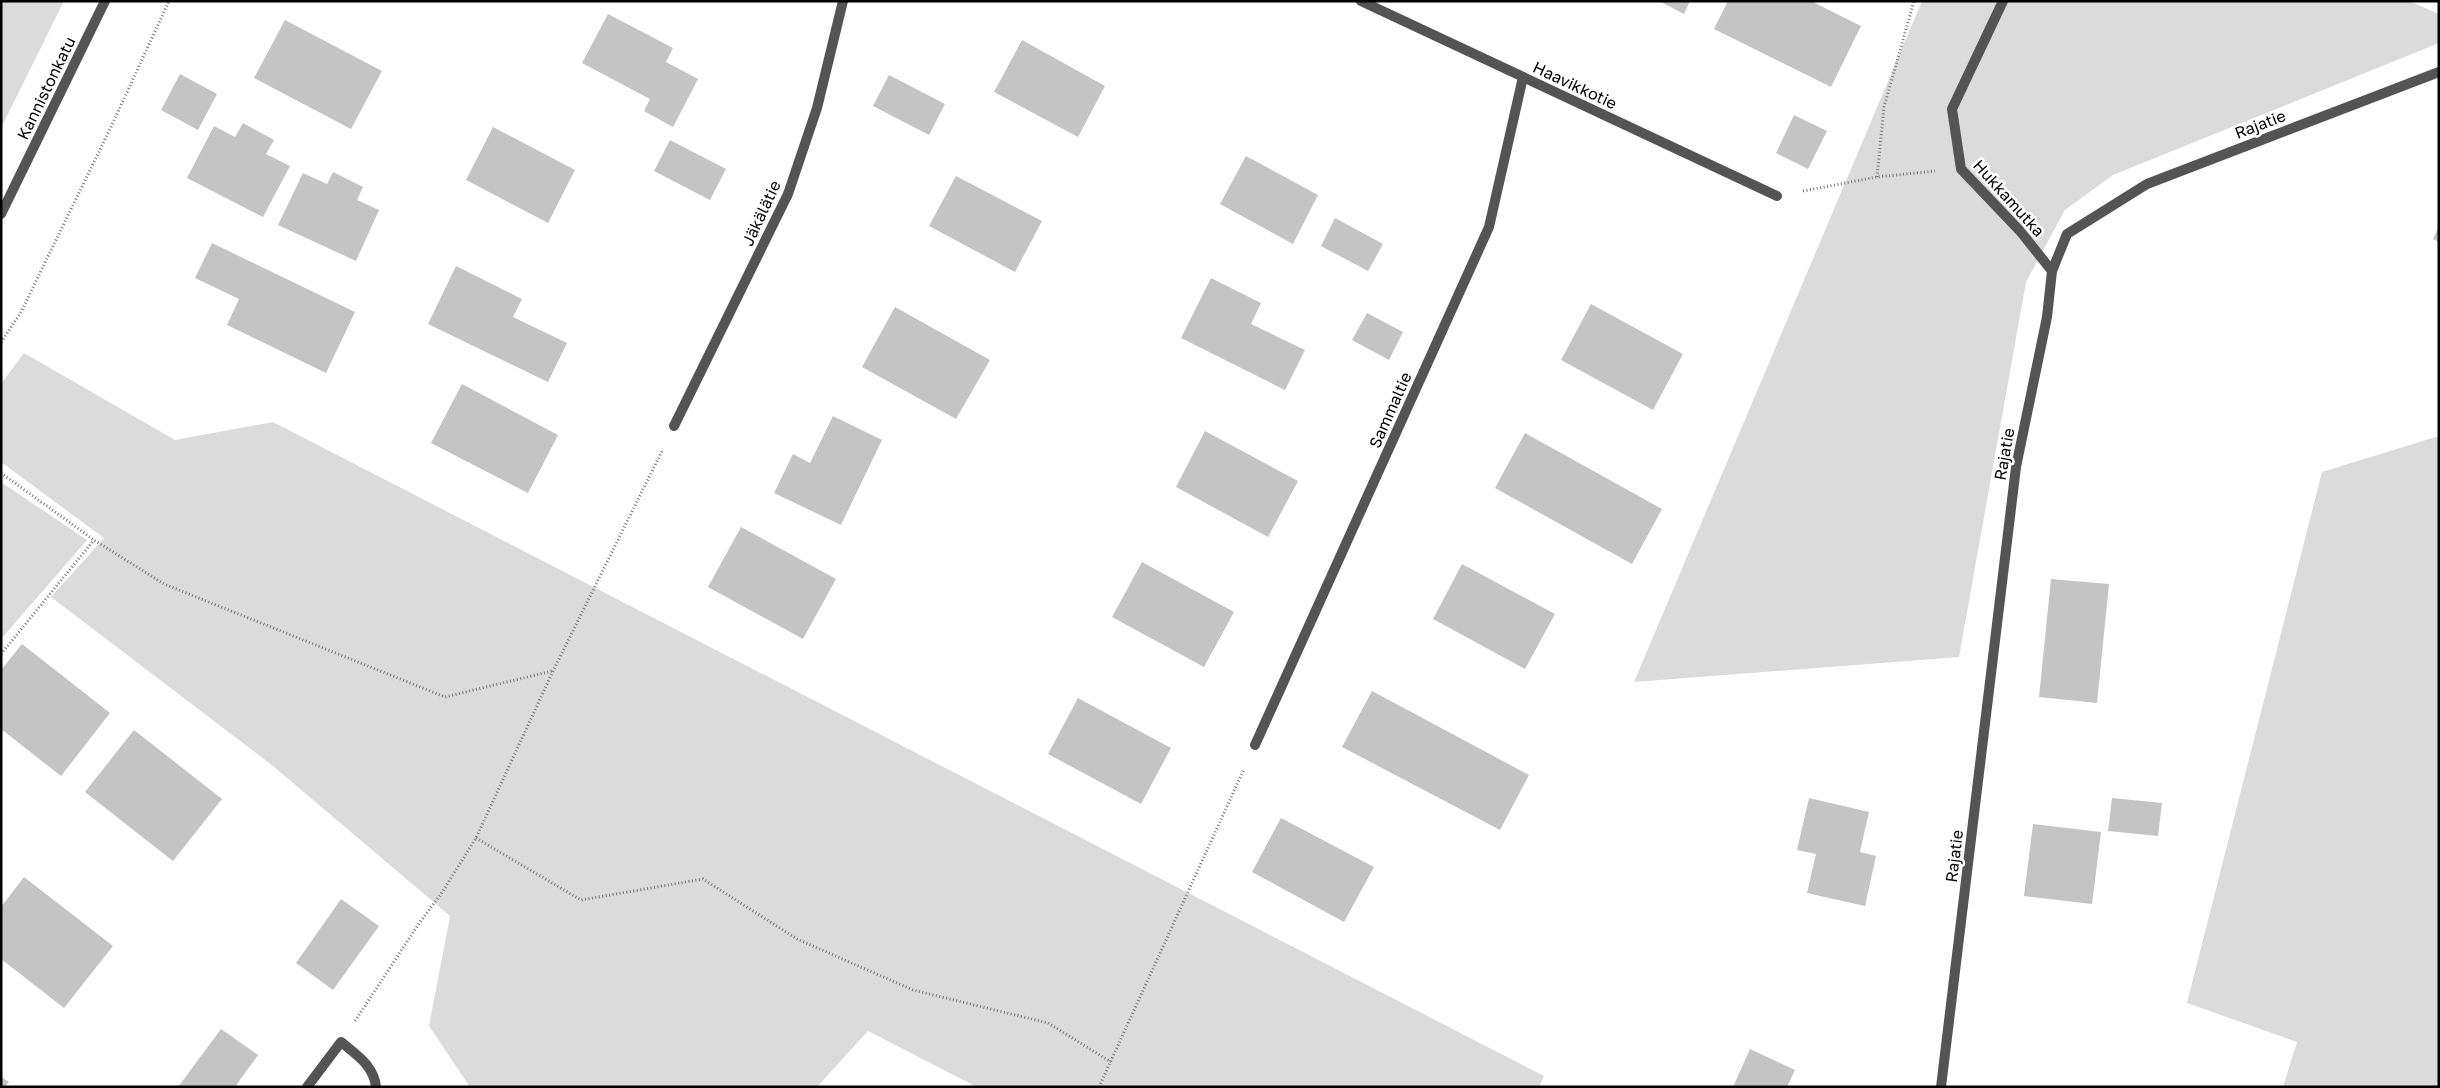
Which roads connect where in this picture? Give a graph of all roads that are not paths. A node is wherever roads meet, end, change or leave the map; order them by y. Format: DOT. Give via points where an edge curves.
graph roads {
  1 [pos="105,1"];
  2 [pos="843,1"];
  3 [pos="1361,1"];
  4 [pos="2003,1"];
  5 [pos="2439,72"];
  6 [pos="1523,77"];
  7 [pos="1777,196"];
  8 [pos="1,214"];
  9 [pos="2052,271"];
  10 [pos="674,426"];
  11 [pos="1255,745"];
  12 [pos="307,1087"];
  13 [pos="376,1087"];
  14 [pos="1941,1087"];
  1 -- 8 [label="street, Kannistonkatu"];
  2 -- 10 [label="street, Jäkälätie" via="817,108 788,194"];
  3 -- 6 [label="street, Haavikkotie"];
  4 -- 9 [label="street, Hukkamutka" via="1952,109 1961,169 2020,231"];
  5 -- 9 [label="street, Rajatie" via="2147,184 2067,234"];
  6 -- 7 [label="street, Haavikkotie"];
  6 -- 11 [label="street, Sammaltie" via="1490,227"];
  9 -- 14 [label="street, Rajatie" via="2004,550"];
  12 -- 13 [label="street" via="341,1042 362,1058 375,1076"];
}
